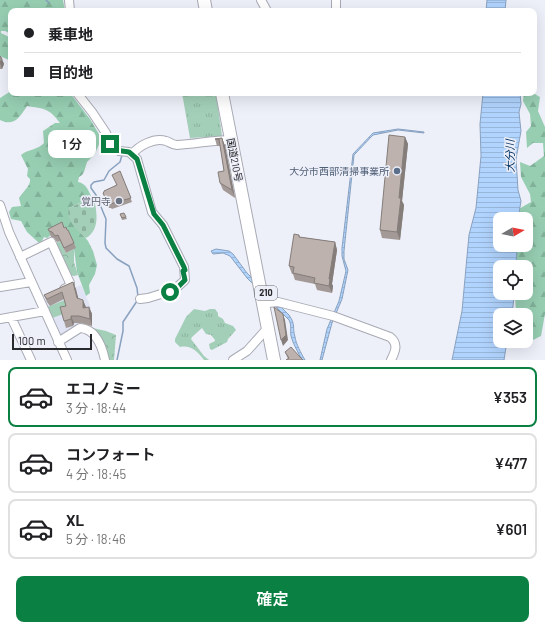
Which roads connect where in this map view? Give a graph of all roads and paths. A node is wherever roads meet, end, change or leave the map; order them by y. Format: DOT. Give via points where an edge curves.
graph roads {
  1 [pos="79,96"];
  2 [pos="223,96"];
  3 [pos="231,140"];
  4 [pos="132,154"];
  5 [pos="0,205"];
  6 [pos="248,227"];
  7 [pos="20,257"];
  8 [pos="31,282"];
  9 [pos="0,287"];
  10 [pos="140,299"];
  11 [pos="40,300"];
  12 [pos="268,303"];
  13 [pos="45,311"];
  14 [pos="11,317"];
  15 [pos="0,319"];
  16 [pos="269,329"];
  17 [pos="58,342"];
  18 [pos="31,360"];
  19 [pos="67,360"];
  20 [pos="105,360"];
  21 [pos="233,360"];
  22 [pos="274,360"];
  23 [pos="281,360"];
  24 [pos="391,360"];
  1 -- 4 [label="street" via="106,133 113,148"];
  2 -- 3 [label="highway, 国道210号 / 210"];
  3 -- 4 [label="street" via="176,145 157,140 140,146"];
  3 -- 6 [label="highway, 国道210号 / 210"];
  4 -- 10 [label="street" via="138,162 154,214 163,225 185,270 185,280 176,289"];
  5 -- 7 [label="street"];
  6 -- 12 [label="highway, 国道210号 / 210"];
  6 -- 16 [label="highway, 国道210号 / 210"];
  7 -- 8 [label="street"];
  7 -- 11 [label="street" via="51,242 71,284"];
  8 -- 9 [label="street"];
  8 -- 11 [label="street"];
  11 -- 13 [label="street"];
  12 -- 23 [label="highway, 国道210号 / 210"];
  12 -- 24 [label="street" via="278,302 333,316 390,337 396,348"];
  13 -- 14 [label="street"];
  13 -- 17 [label="street"];
  14 -- 15 [label="street"];
  14 -- 18 [label="street"];
  16 -- 21 [label="street" via="247,351"];
  16 -- 22 [label="highway, 国道210号 / 210"];
  17 -- 19 [label="street"];
  17 -- 20 [label="street" via="84,328 98,339"];
}
